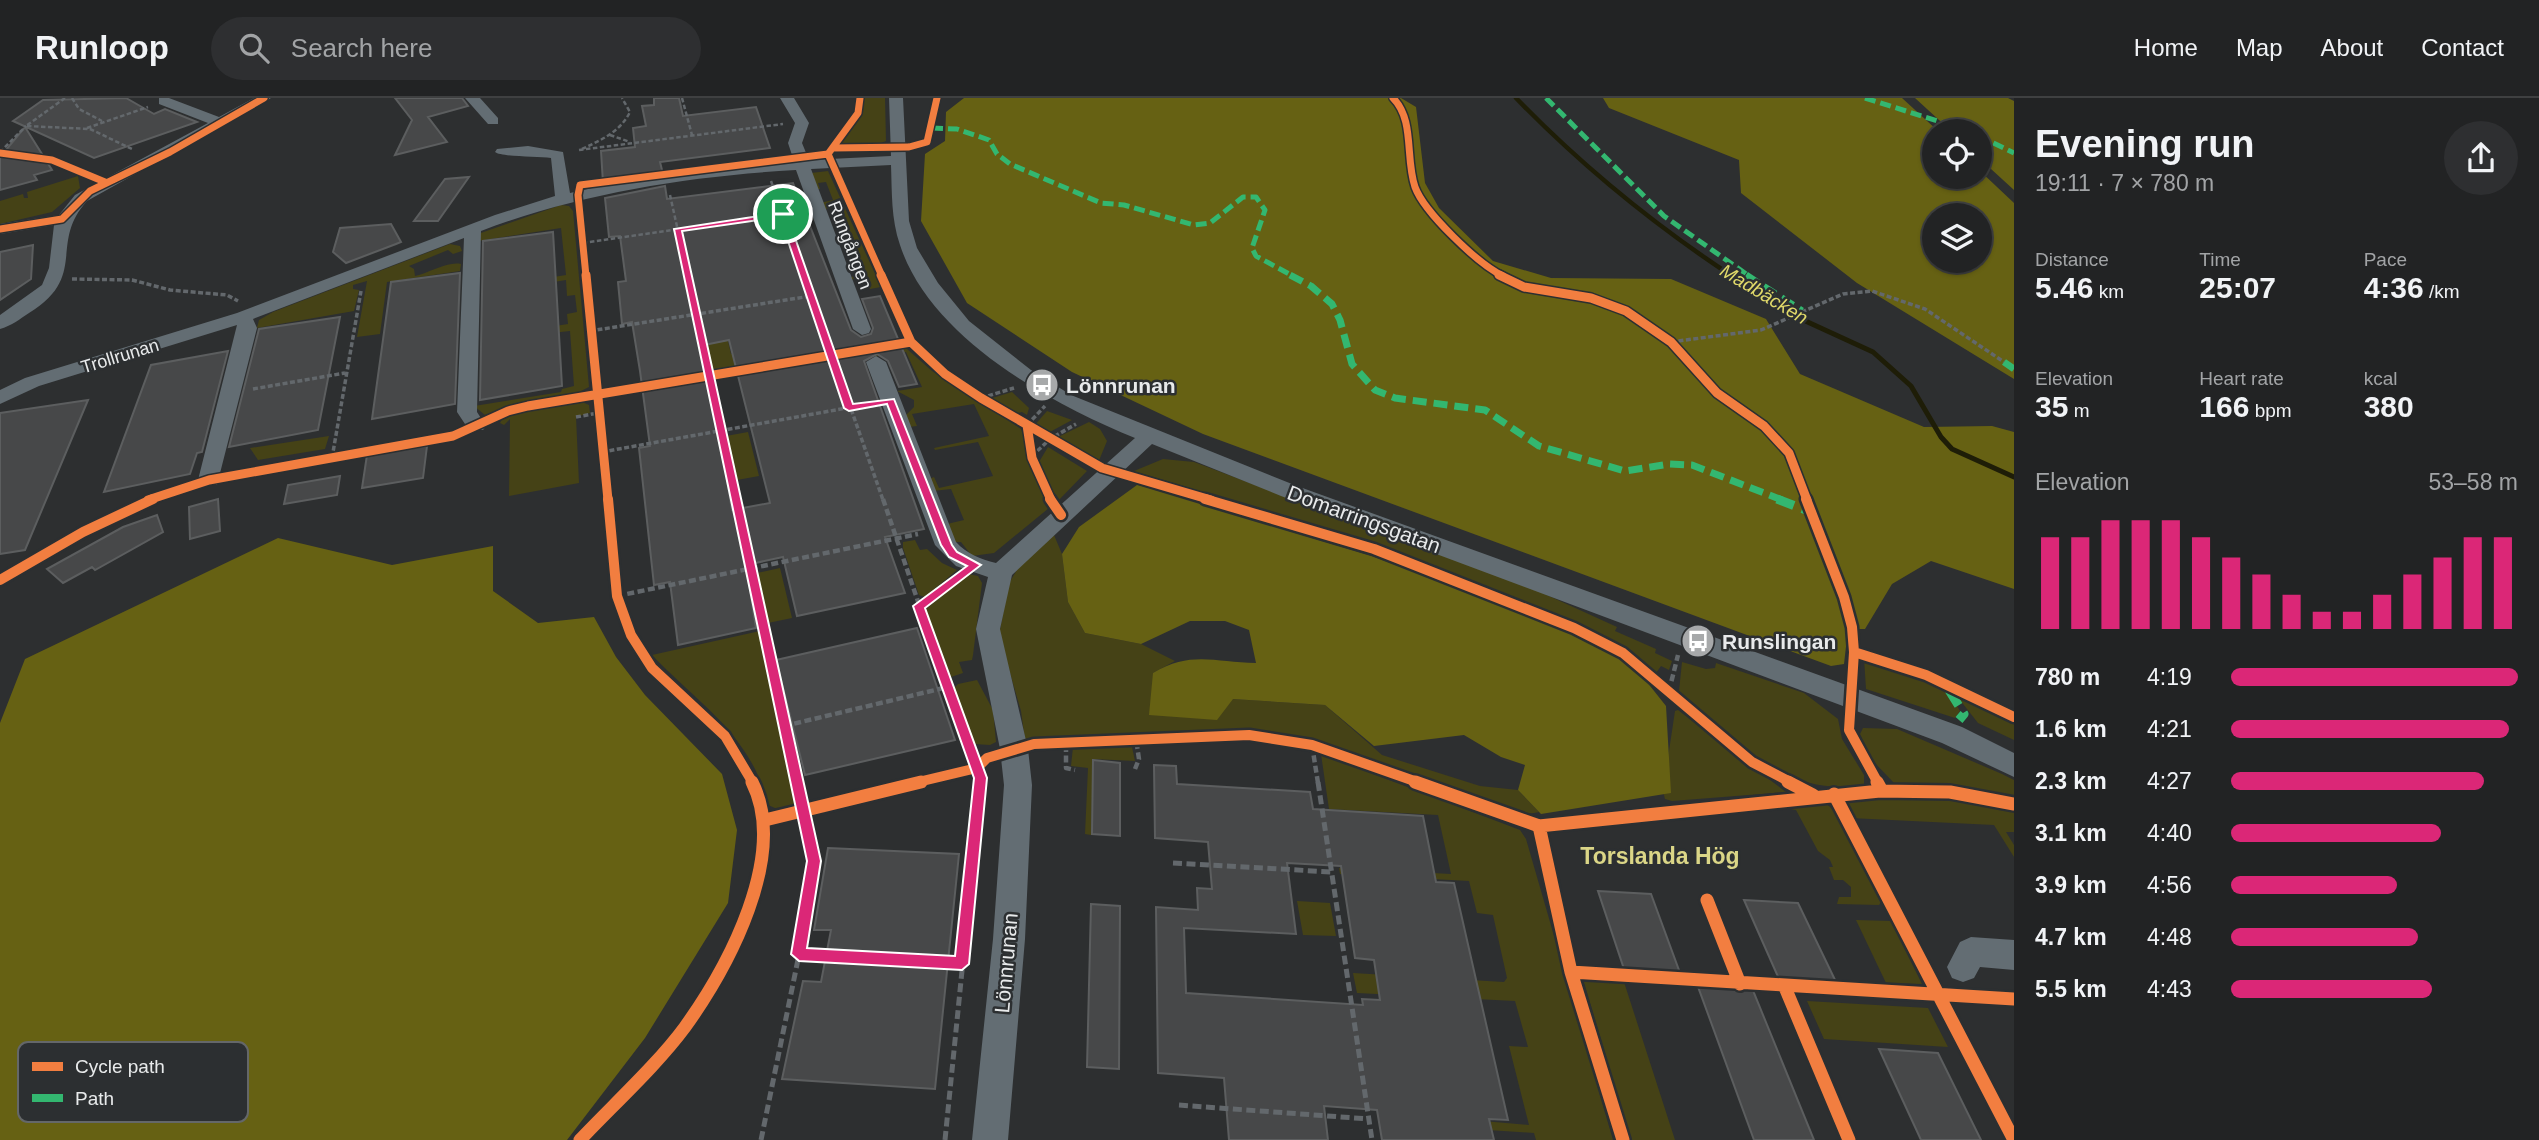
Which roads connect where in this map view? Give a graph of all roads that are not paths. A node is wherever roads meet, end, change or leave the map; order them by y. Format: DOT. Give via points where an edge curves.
graph roads {
  1 [pos="264,98"];
  2 [pos="472,98"];
  3 [pos="787,98"];
  4 [pos="896,98"];
  5 [pos="164,102"];
  6 [pos="810,106"];
  7 [pos="493,121"];
  8 [pos="220,122"];
  9 [pos="802,123"];
  10 [pos="502,152"];
  11 [pos="898,160"];
  12 [pos="803,163"];
  13 [pos="563,198"];
  14 [pos="62,219"];
  15 [pos="0,229"];
  16 [pos="472,229"];
  17 [pos="251,314"];
  18 [pos="0,323"];
  19 [pos="862,329"];
  20 [pos="876,362"];
  21 [pos="0,398"];
  22 [pos="476,426"];
  23 [pos="1149,436"];
  24 [pos="209,480"];
  25 [pos="988,568"];
  26 [pos="2014,766"];
  27 [pos="2014,955"];
  28 [pos="1963,967"];
  29 [pos="990,1140"];
  1 -- 8 [label="street"];
  2 -- 7 [label="street"];
  3 -- 9 [label="street"];
  4 -- 11 [label="street, Domarringsgatan"];
  5 -- 8 [label="street"];
  6 -- 9 [label="street"];
  8 -- 14 [label="street" via="90,191"];
  9 -- 12 [label="street, Rungången" via="795,143"];
  10 -- 13 [label="street" via="558,155"];
  11 -- 12 [label="street, Trollrunan"];
  11 -- 23 [label="street, Domarringsgatan" via="901,221 909,248 948,310 1024,374"];
  12 -- 13 [label="street, Trollrunan"];
  12 -- 19 [label="street, Rungången" via="804,181"];
  13 -- 16 [label="street, Trollrunan"];
  14 -- 15 [label="street"];
  14 -- 18 [label="street" via="53,281 38,298"];
  16 -- 17 [label="street, Trollrunan"];
  16 -- 22 [label="street" via="467,412"];
  17 -- 21 [label="street, Trollrunan" via="32,382"];
  17 -- 24 [label="street"];
  20 -- 25 [label="street" via="953,554"];
  23 -- 25 [label="street, Lönnrunan" via="1020,551"];
  23 -- 26 [label="street, Domarringsgatan" via="1535,583 1781,670 1952,736"];
  25 -- 29 [label="street, Lönnrunan" via="988,629 1018,785"];
  27 -- 28 [label="street" via="1971,952"];
}
